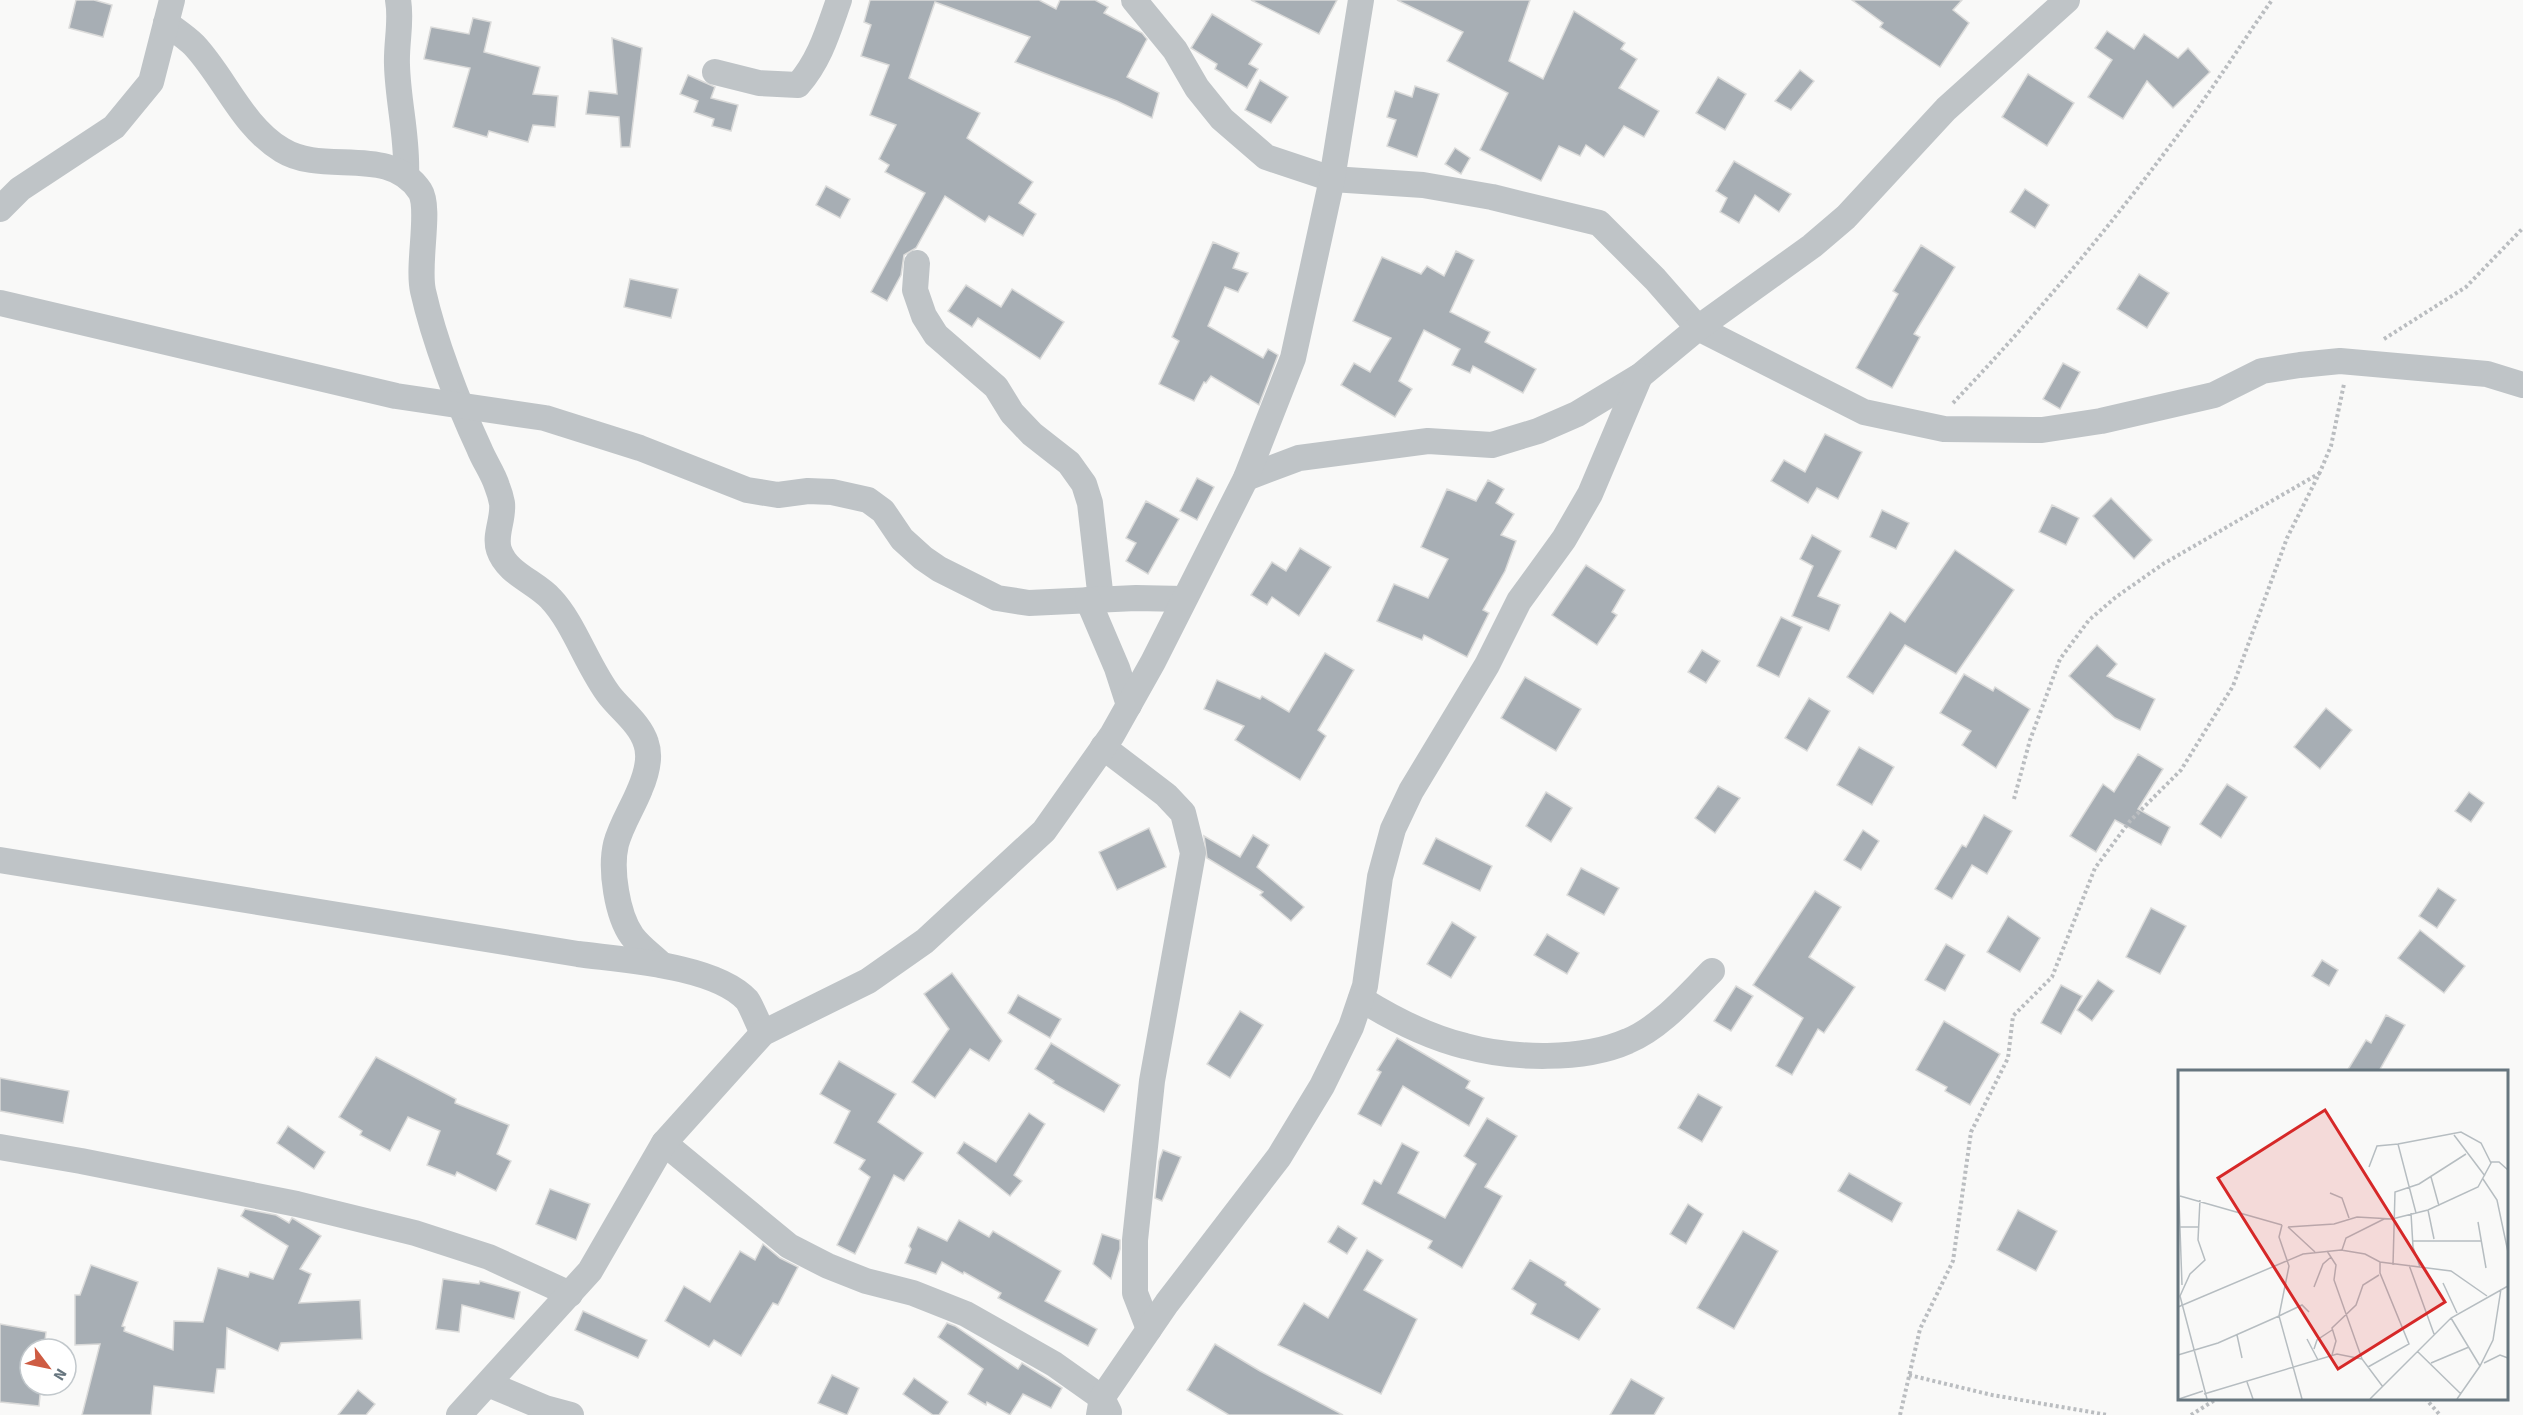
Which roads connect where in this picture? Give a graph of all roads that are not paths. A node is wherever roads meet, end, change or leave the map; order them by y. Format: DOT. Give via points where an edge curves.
graph roads {
  1 [pos="398,0"];
  2 [pos="840,0"];
  3 [pos="1134,0"];
  4 [pos="1361,0"];
  5 [pos="2067,0"];
  6 [pos="169,11"];
  7 [pos="715,72"];
  8 [pos="406,176"];
  9 [pos="1332,179"];
  10 [pos="0,209"];
  11 [pos="917,264"];
  12 [pos="0,303"];
  13 [pos="1698,328"];
  14 [pos="1640,376"];
  15 [pos="2523,385"];
  16 [pos="461,405"];
  17 [pos="1246,478"];
  18 [pos="1184,599"];
  19 [pos="1094,600"];
  20 [pos="1129,705"];
  21 [pos="1103,747"];
  22 [pos="0,860"];
  23 [pos="662,965"];
  24 [pos="1712,971"];
  25 [pos="1361,999"];
  26 [pos="763,1033"];
  27 [pos="664,1143"];
  28 [pos="0,1148"];
  29 [pos="570,1294"];
  30 [pos="1149,1329"];
  31 [pos="488,1384"];
  32 [pos="1104,1409"];
  33 [pos="459,1415"];
  34 [pos="571,1415"];
  1 -- 8 [label="street" via="397,66 406,137"];
  2 -- 7 [label="street" via="823,48 798,85 759,83"];
  3 -- 9 [label="street" via="1175,50 1197,88 1244,140 1266,157"];
  4 -- 9 [label="street"];
  5 -- 13 [label="street" via="1946,109 1846,217"];
  6 -- 8 [label="street" via="245,115 282,151 306,159 392,167"];
  6 -- 10 [label="street" via="151,82 114,127 20,189"];
  8 -- 16 [label="street" via="422,193 426,216 420,264 422,288"];
  9 -- 13 [label="street" via="1423,185 1599,223"];
  9 -- 17 [label="street" via="1293,358"];
  11 -- 19 [label="street" via="915,290 936,335 996,387 1012,413 1069,463 1084,484 1090,503"];
  12 -- 16 [label="street" via="396,396"];
  13 -- 14 [label="street"];
  13 -- 15 [label="street" via="1864,412 1944,429 2042,430 2101,421 2214,395 2262,372 2300,364 2349,362 2487,374"];
  14 -- 17 [label="street" via="1577,414 1492,445 1428,441 1299,458"];
  14 -- 25 [label="street" via="1590,494 1564,539 1519,601 1487,665 1411,790 1393,830 1380,877"];
  16 -- 19 [label="street" via="545,418 649,451 747,490 778,495 832,492 868,500 883,511 902,539 923,558 997,598 1015,602"];
  16 -- 23 [label="street" via="502,504 497,541 500,554 551,598 609,695 646,741 645,778 616,844 614,866 617,899 632,935"];
  17 -- 18 [label="street"];
  18 -- 19 [label="street"];
  18 -- 20 [label="street"];
  19 -- 20 [label="street"];
  20 -- 21 [label="street"];
  21 -- 26 [label="street" via="1044,831 925,941 868,981"];
  21 -- 30 [label="street" via="1166,795 1183,813 1193,853 1152,1081 1137,1228 1135,1293"];
  22 -- 23 [label="street"];
  23 -- 26 [label="street" via="718,981 747,1000"];
  24 -- 25 [label="street" via="1669,1014 1630,1041 1598,1052 1508,1053 1465,1046 1393,1018"];
  25 -- 30 [label="street" via="1352,1027 1322,1086 1279,1157"];
  26 -- 27 [label="street"];
  27 -- 29 [label="street" via="590,1271"];
  27 -- 32 [label="street" via="789,1246 866,1281 913,1293 966,1314 1054,1364"];
  28 -- 29 [label="street" via="297,1204 415,1233 489,1257"];
  29 -- 31 [label="street"];
  30 -- 32 [label="street"];
  31 -- 33 [label="street"];
  31 -- 34 [label="street"];
}
